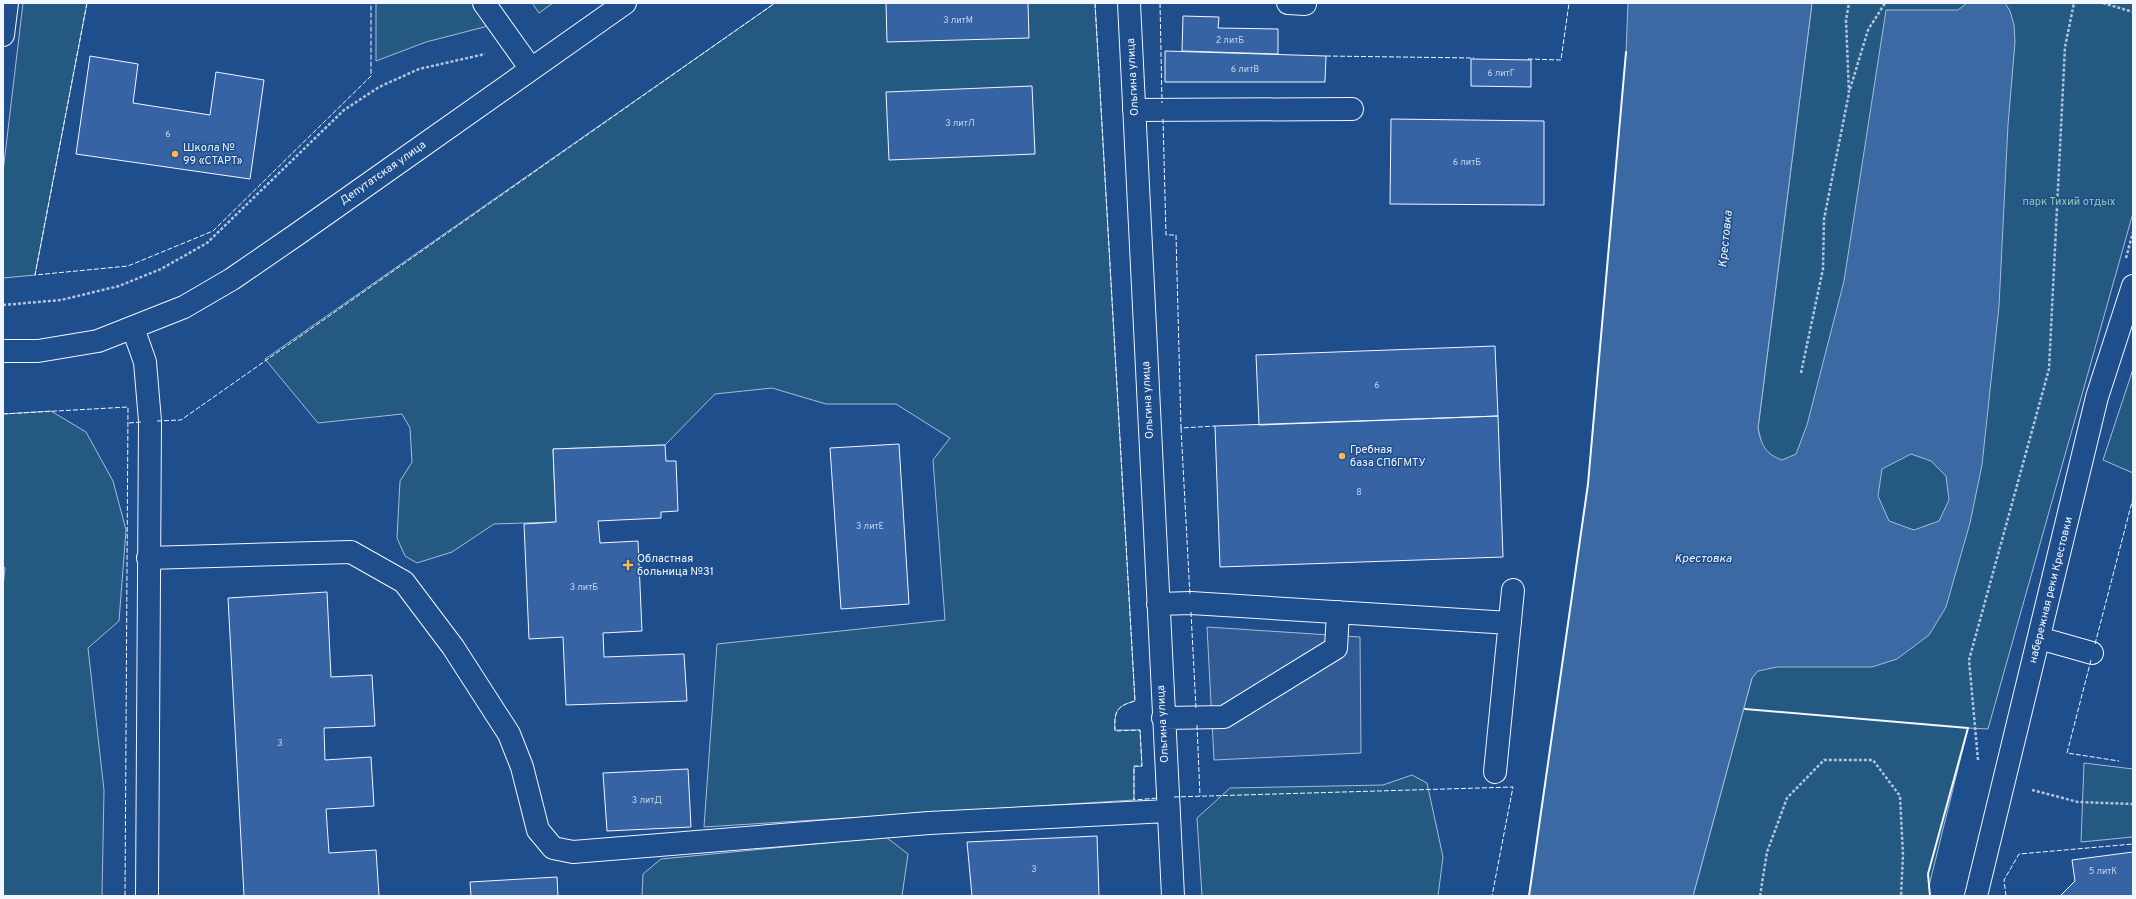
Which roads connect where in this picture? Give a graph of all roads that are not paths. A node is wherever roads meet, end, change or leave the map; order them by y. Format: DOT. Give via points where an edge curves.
graph roads {
  1 [pos="7,3"];
  2 [pos="484,3"];
  3 [pos="625,3"];
  4 [pos="1129,3"];
  5 [pos="3,35"];
  6 [pos="531,69"];
  7 [pos="1352,109"];
  8 [pos="1134,110"];
  9 [pos="2133,286"];
  10 [pos="133,328"];
  11 [pos="3,351"];
  12 [pos="148,558"];
  13 [pos="1513,590"];
  14 [pos="1158,604"];
  15 [pos="1338,612"];
  16 [pos="1510,623"];
  17 [pos="2039,638"];
  18 [pos="2092,653"];
  19 [pos="1163,718"];
  20 [pos="1495,772"];
  21 [pos="1167,804"];
  22 [pos="147,896"];
  23 [pos="1172,896"];
  24 [pos="1976,896"];
  1 -- 5 [label="street"];
  2 -- 6 [label="street"];
  3 -- 6 [label="street, Депутатская улица"];
  4 -- 8 [label="street, Ольгина улица"];
  6 -- 10 [label="street, Депутатская улица" via="232,279 184,307"];
  7 -- 8 [label="street"];
  8 -- 14 [label="street, Ольгина улица"];
  9 -- 17 [label="street, набережная реки Крестовки" via="2097,397"];
  10 -- 11 [label="street, Депутатская улица" via="98,341 38,351"];
  10 -- 12 [label="street" via="145,362 149,399"];
  12 -- 21 [label="street" via="351,552 404,582 453,647 509,734 522,767 538,830 553,848 573,852"];
  12 -- 22 [label="street"];
  13 -- 16 [label="street"];
  14 -- 15 [label="street" via="1191,603"];
  14 -- 19 [label="street, Ольгина улица"];
  15 -- 16 [label="street"];
  15 -- 19 [label="street" via="1336,648 1224,717"];
  16 -- 20 [label="street"];
  17 -- 18 [label="street"];
  17 -- 24 [label="street, набережная реки Крестовки"];
  19 -- 21 [label="street, Ольгина улица"];
  21 -- 23 [label="street, Ольгина улица"];
}
